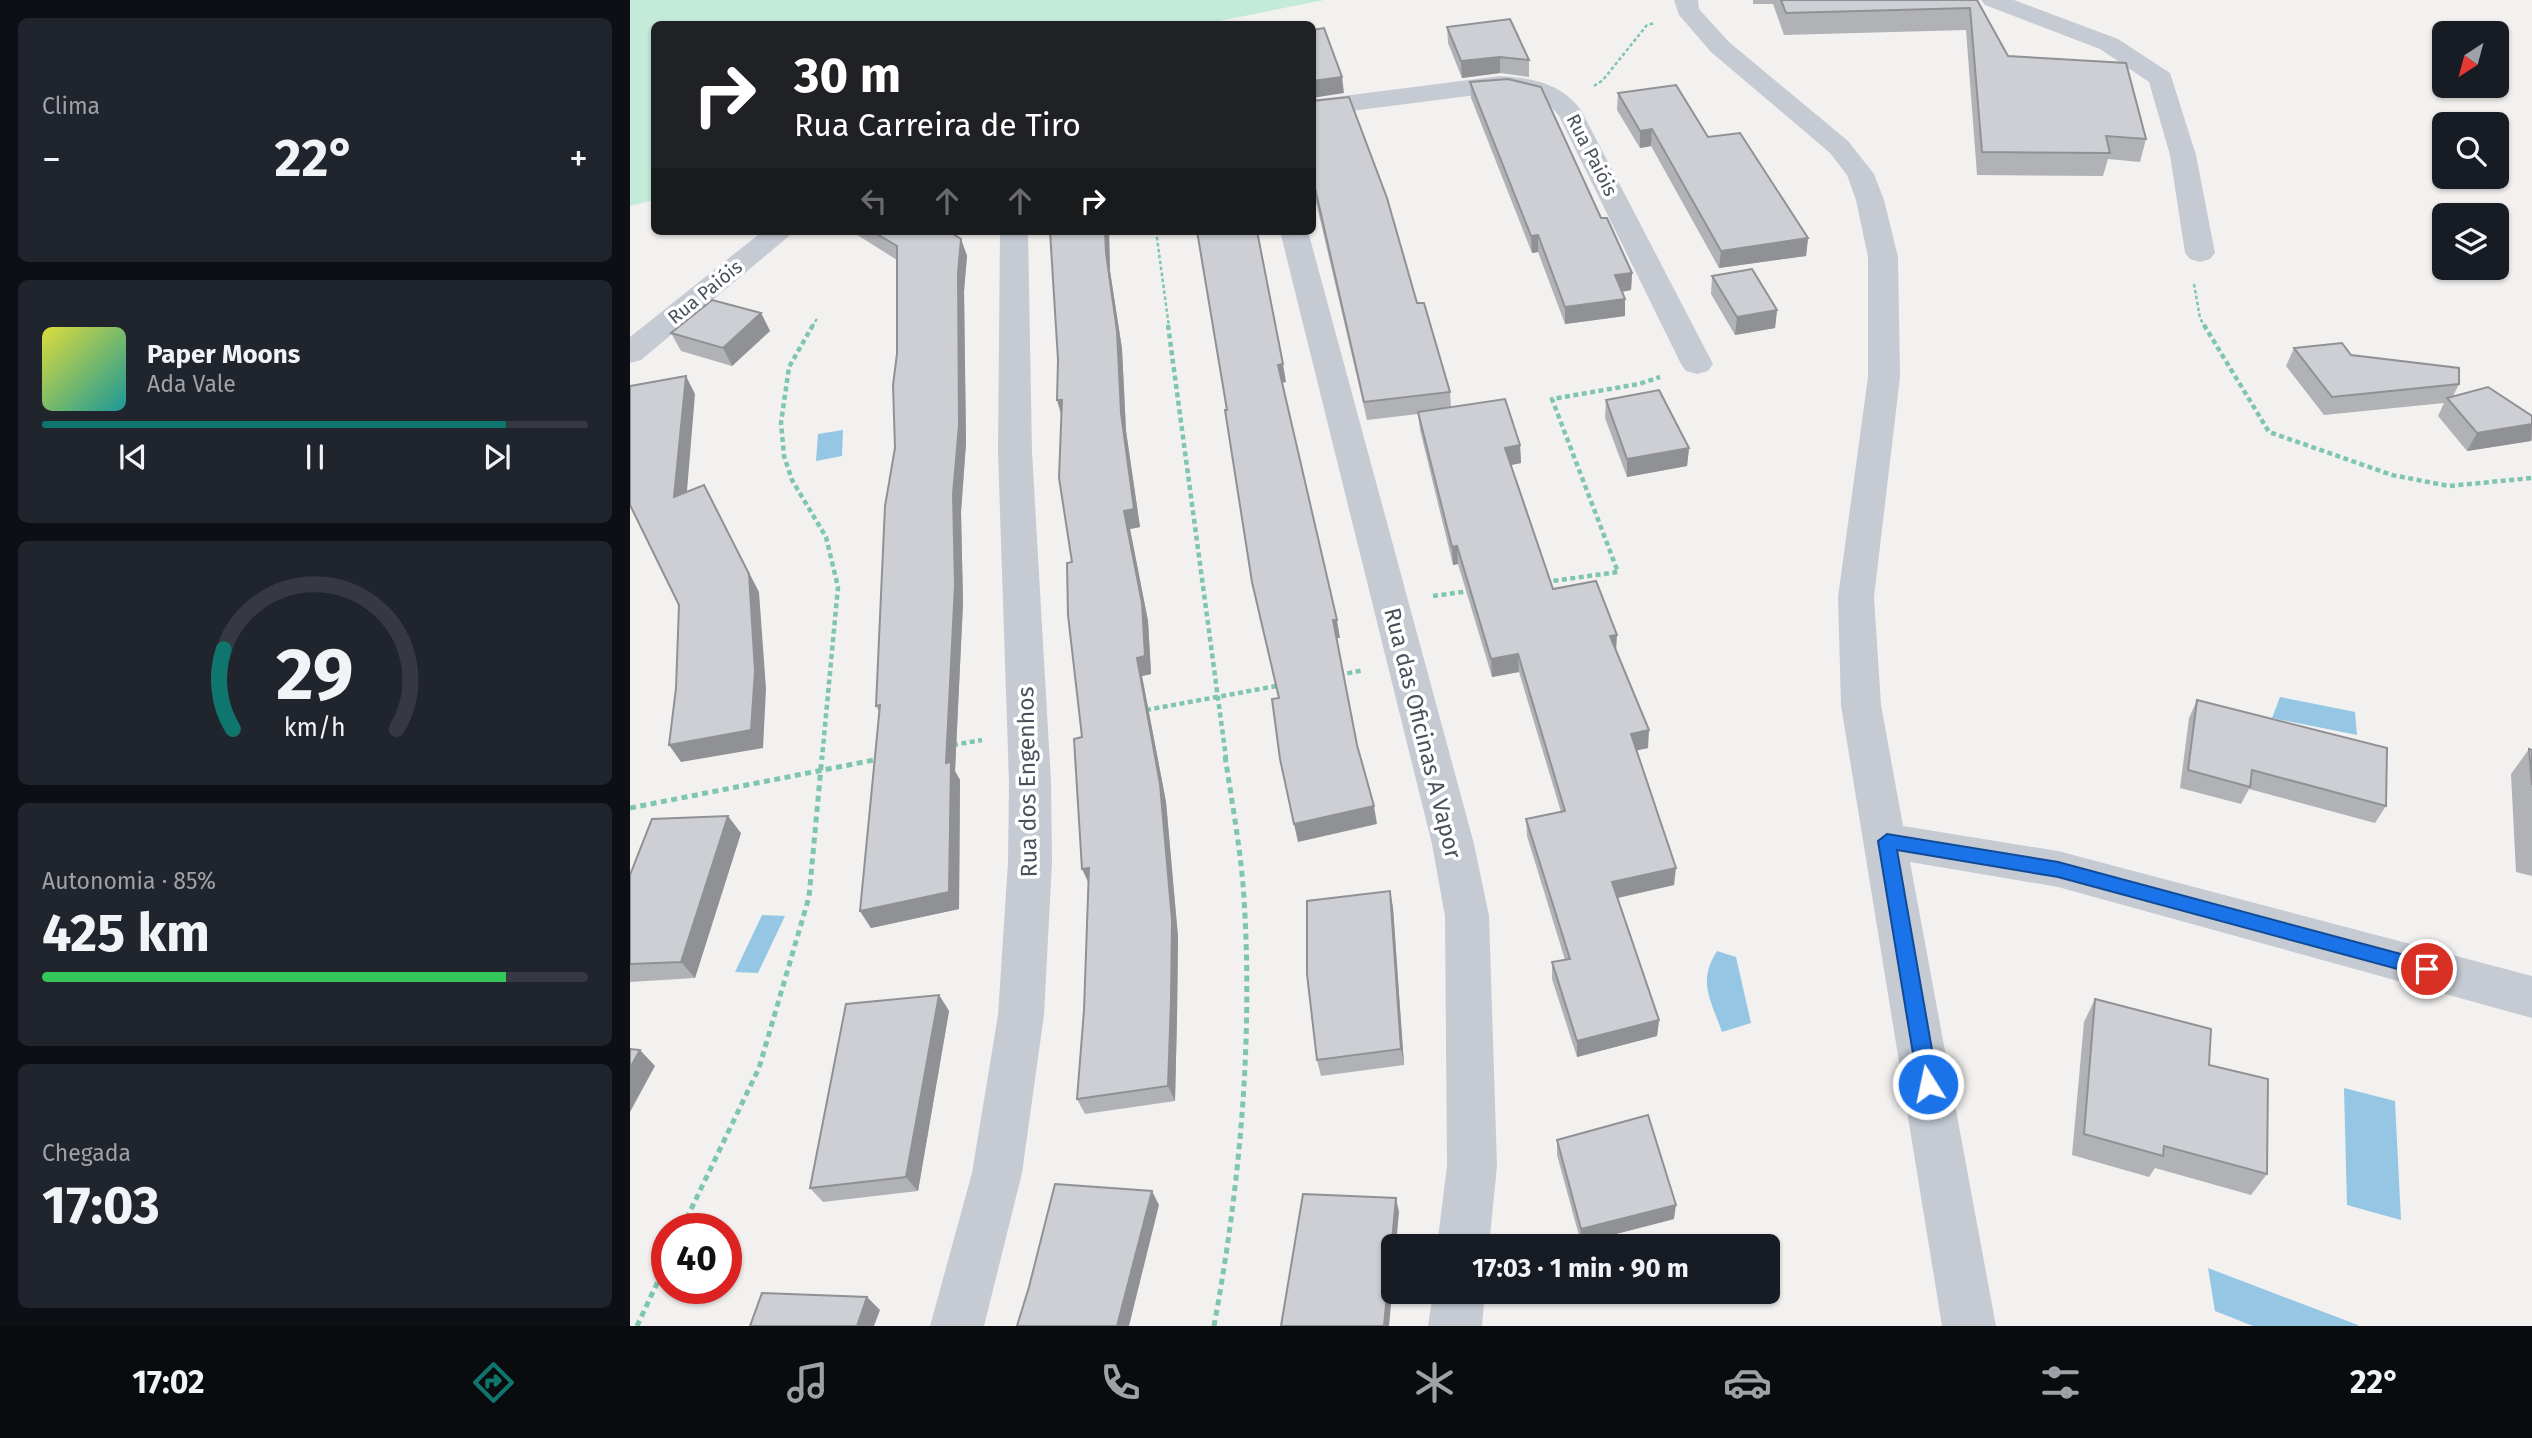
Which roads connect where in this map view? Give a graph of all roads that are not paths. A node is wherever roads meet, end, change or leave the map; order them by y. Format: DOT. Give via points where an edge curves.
graph roads {
  1 [pos="1993,0"];
  2 [pos="1690,11"];
  3 [pos="1316,107"];
  4 [pos="776,235"];
  5 [pos="1014,235"];
  6 [pos="1295,235"];
  7 [pos="2200,253"];
  8 [pos="630,353"];
  9 [pos="1697,364"];
  10 [pos="1887,841"];
  11 [pos="2532,998"];
  12 [pos="1465,1234"];
  13 [pos="1457,1304"];
  14 [pos="957,1326"];
  15 [pos="1455,1326"];
  16 [pos="1969,1326"];
  1 -- 7 [label="street" via="2109,44 2161,78 2183,155"];
  2 -- 10 [label="street" via="1720,47 1839,147 1860,174 1870,200 1883,257 1884,377 1856,597 1857,648 1861,705"];
  3 -- 9 [label="street, Rua Paióis" via="1500,84 1555,94 1572,115"];
  4 -- 8 [label="street, Rua Paióis"];
  5 -- 14 [label="street, Rua dos Engenhos" via="1015,453 1030,862 1020,1016 997,1173"];
  6 -- 12 [label="street, Rua das Oficinas A Vapor" via="1453,844 1467,916 1472,1166"];
  10 -- 11 [label="street" via="2058,869"];
  10 -- 16 [label="street"];
  13 -- 15 [label="street"];
}
